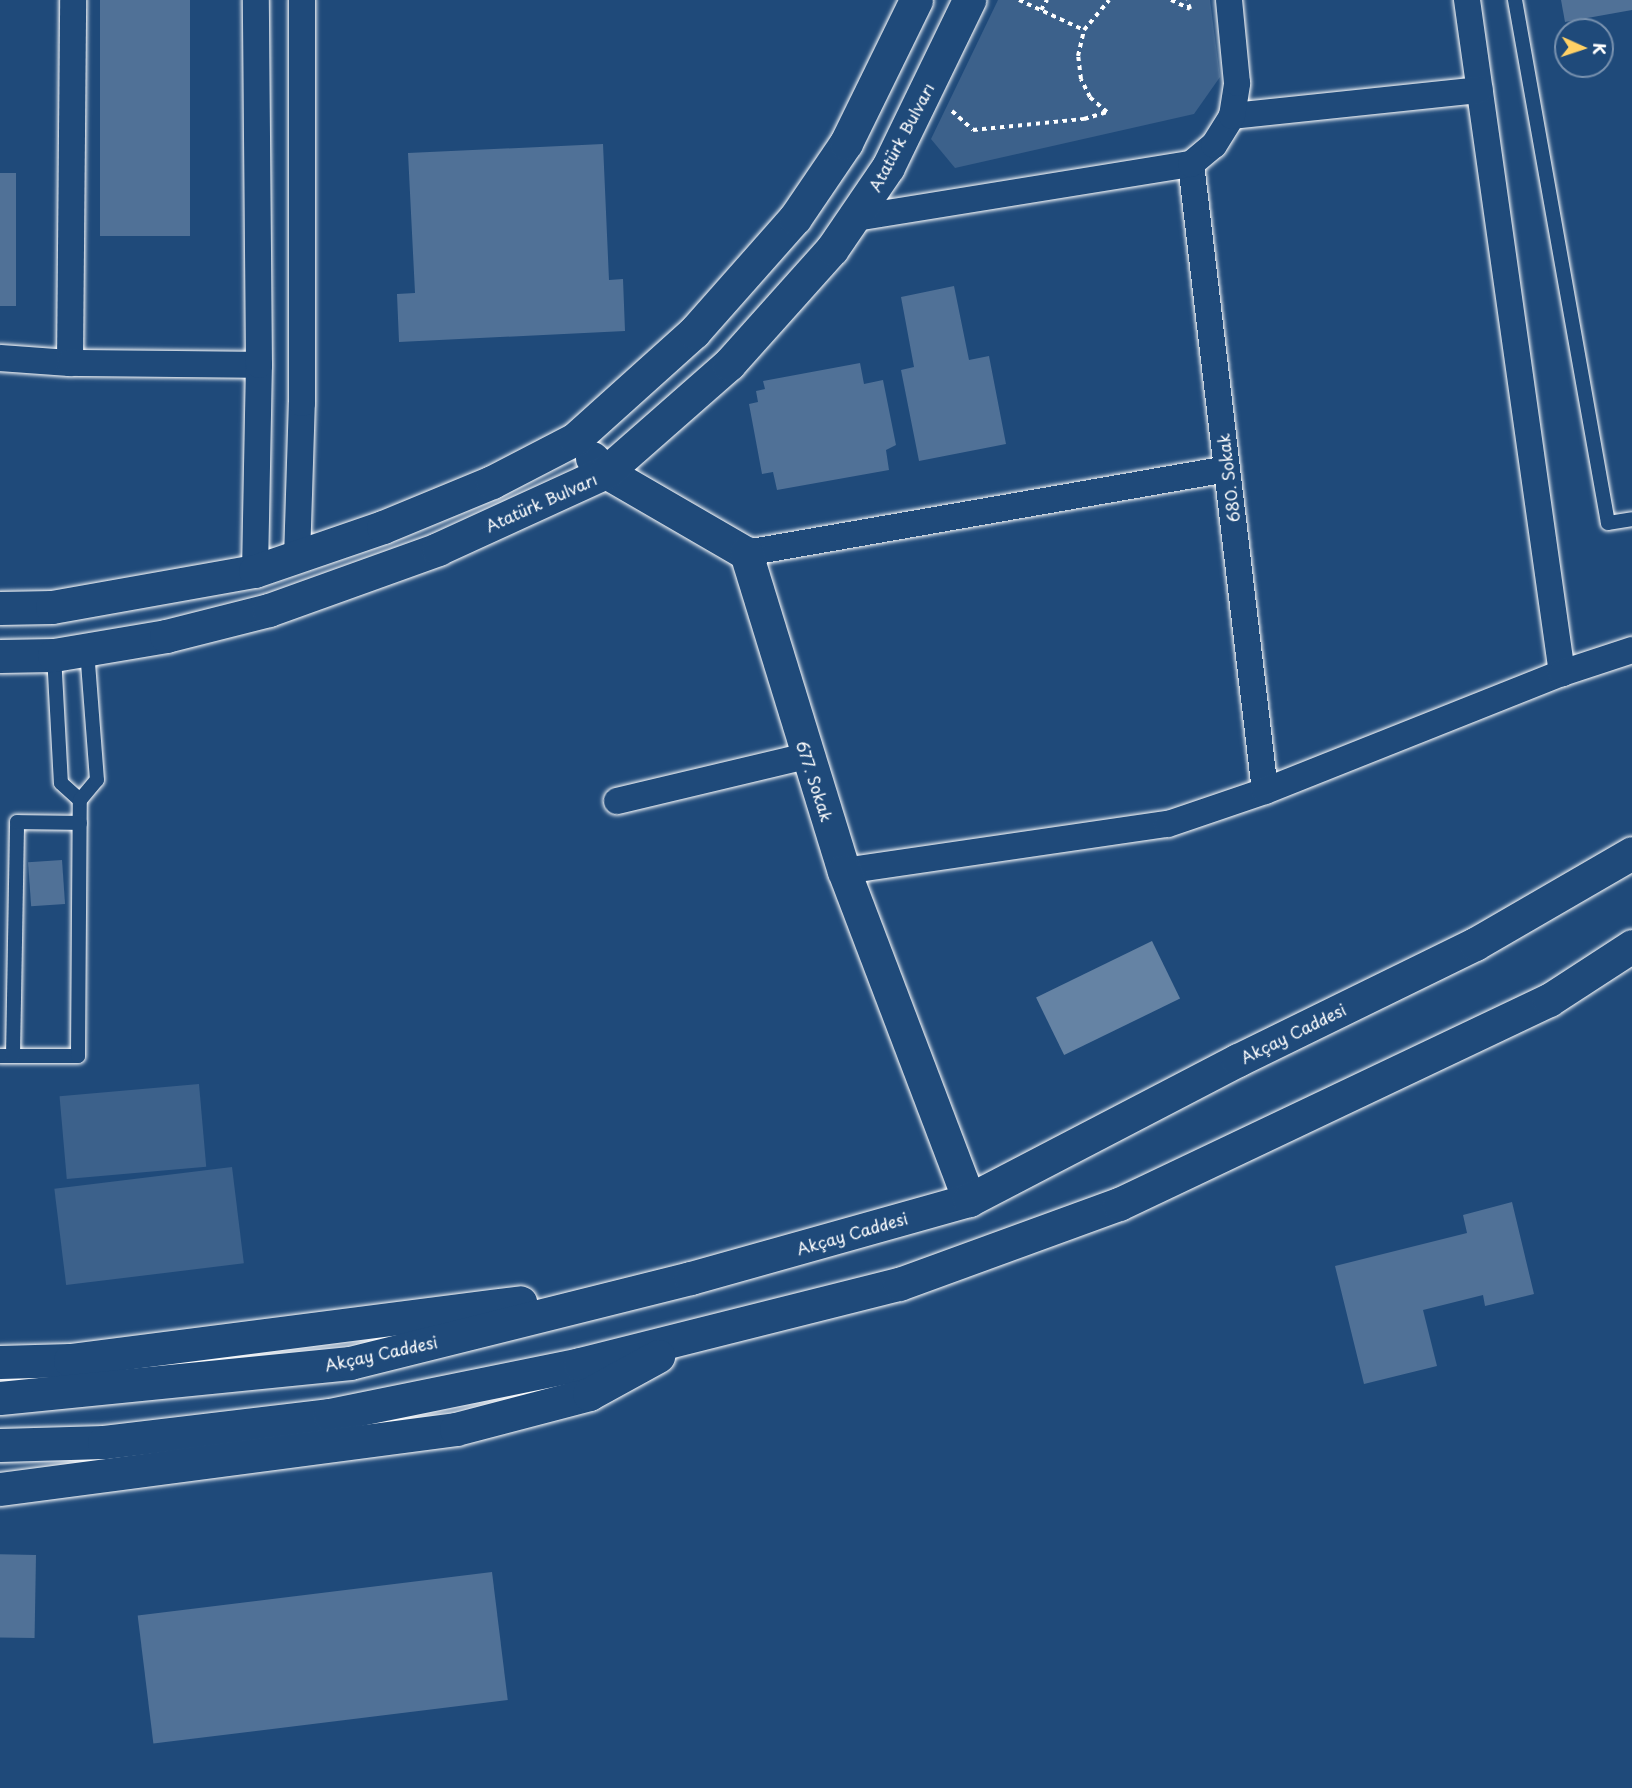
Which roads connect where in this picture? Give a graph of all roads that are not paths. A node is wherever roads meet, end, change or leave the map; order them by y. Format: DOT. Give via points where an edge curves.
graph roads {
  1 [pos="73,0"];
  2 [pos="256,0"];
  3 [pos="302,0"];
  4 [pos="916,0"];
  5 [pos="969,0"];
  6 [pos="1228,0"];
  7 [pos="1467,0"];
  8 [pos="1515,0"];
  9 [pos="1480,90"];
  10 [pos="1232,116"];
  11 [pos="1191,164"];
  12 [pos="856,218"];
  13 [pos="0,358"];
  14 [pos="70,363"];
  15 [pos="259,365"];
  16 [pos="575,439"];
  17 [pos="1227,469"];
  18 [pos="606,472"];
  19 [pos="1632,519"];
  20 [pos="746,553"];
  21 [pos="297,558"];
  22 [pos="255,571"];
  23 [pos="67,604"];
  24 [pos="0,608"];
  25 [pos="87,650"];
  26 [pos="1632,650"];
  27 [pos="54,655"];
  28 [pos="0,656"];
  29 [pos="1562,673"];
  30 [pos="806,756"];
  31 [pos="1265,791"];
  32 [pos="80,801"];
  33 [pos="617,801"];
  34 [pos="80,823"];
  35 [pos="1632,853"];
  36 [pos="844,871"];
  37 [pos="1632,946"];
  38 [pos="6,1056"];
  39 [pos="969,1200"];
  40 [pos="691,1278"];
  41 [pos="700,1333"];
  42 [pos="0,1362"];
  43 [pos="0,1398"];
  44 [pos="0,1445"];
  45 [pos="0,1489"];
  1 -- 14 [label="street"];
  2 -- 15 [label="street"];
  3 -- 21 [label="street" via="302,403"];
  4 -- 16 [label="main road" via="846,143 795,218 693,332"];
  5 -- 12 [label="main road, Atatürk Bulvarı" via="888,167"];
  6 -- 10 [label="street" via="1237,83"];
  7 -- 9 [label="street"];
  8 -- 19 [label="lane" via="1608,523"];
  9 -- 10 [label="street"];
  9 -- 29 [label="street"];
  10 -- 11 [label="street" via="1214,144"];
  11 -- 12 [label="street"];
  11 -- 17 [label="street, 680. Sokak"];
  12 -- 18 [label="main road, Atatürk Bulvarı" via="729,364"];
  13 -- 14 [label="street"];
  14 -- 15 [label="street"];
  15 -- 22 [label="street"];
  16 -- 18 [label="main road"];
  16 -- 21 [label="main road" via="492,483"];
  17 -- 20 [label="street"];
  17 -- 31 [label="street, 680. Sokak"];
  18 -- 20 [label="main road"];
  18 -- 25 [label="main road, Atatürk Bulvarı" via="438,549 269,610 166,636"];
  20 -- 30 [label="main road, 677. Sokak"];
  21 -- 22 [label="main road"];
  22 -- 23 [label="main road"];
  23 -- 24 [label="main road"];
  23 -- 25 [label="main road"];
  23 -- 27 [label="main road"];
  25 -- 27 [label="main road, Atatürk Bulvarı"];
  25 -- 32 [label="lane" via="97,780"];
  26 -- 29 [label="street"];
  27 -- 28 [label="main road, Atatürk Bulvarı"];
  27 -- 32 [label="lane" via="61,783"];
  29 -- 31 [label="street"];
  30 -- 33 [label="street"];
  30 -- 36 [label="main road, 677. Sokak"];
  31 -- 36 [label="street" via="1168,824"];
  32 -- 34 [label="lane"];
  34 -- 38 [label="lane" via="17,822"];
  34 -- 38 [label="lane" via="78,1056"];
  35 -- 39 [label="main road, Akçay Caddesi" via="1475,944 1238,1060"];
  36 -- 39 [label="main road, 677. Sokak"];
  37 -- 41 [label="main road" via="1549,1000 1119,1204 899,1284"];
  39 -- 40 [label="main road, Akçay Caddesi"];
  40 -- 42 [label="main road" via="70,1360"];
  40 -- 43 [label="main road, Akçay Caddesi" via="350,1363"];
  41 -- 44 [label="main road" via="580,1364 330,1416 104,1442"];
  41 -- 45 [label="main road" via="589,1394 456,1429"];
}
